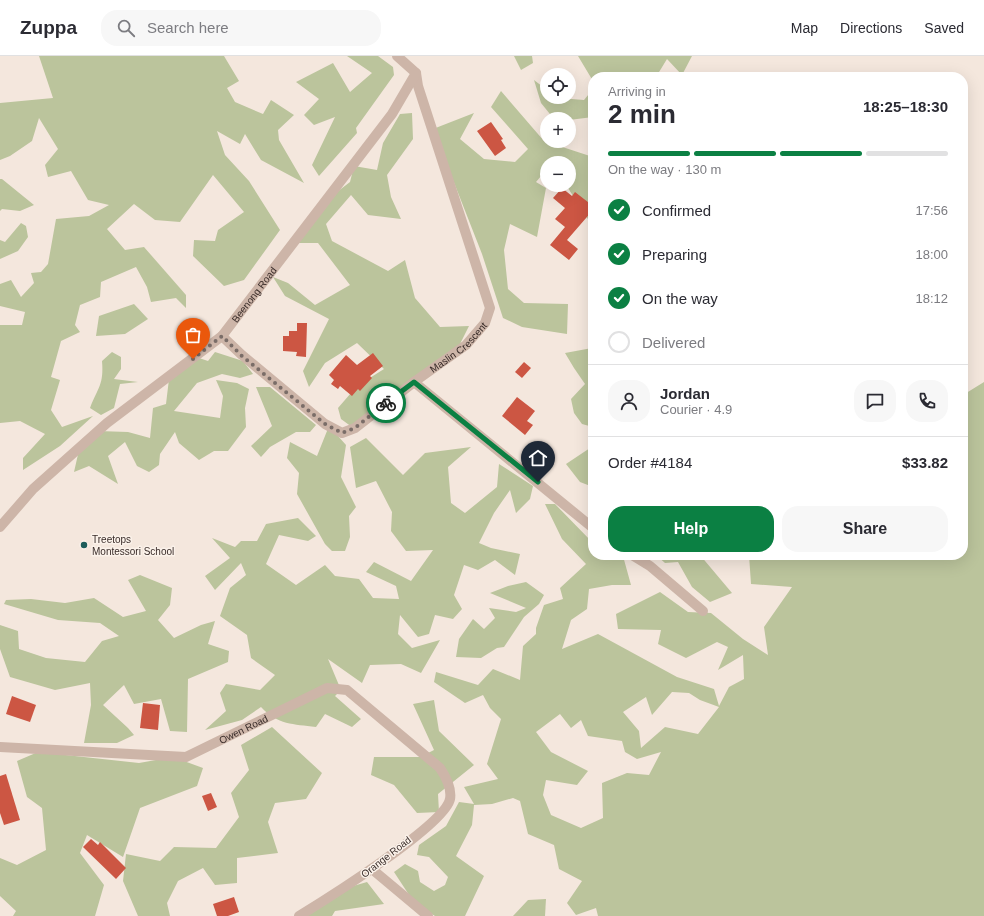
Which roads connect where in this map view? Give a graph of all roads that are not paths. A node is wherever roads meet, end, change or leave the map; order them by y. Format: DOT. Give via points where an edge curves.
graph roads {
  1 [pos="397,56"];
  2 [pos="416,73"];
  3 [pos="222,336"];
  4 [pos="414,382"];
  5 [pos="588,524"];
  6 [pos="0,527"];
  7 [pos="640,560"];
  8 [pos="703,611"];
  9 [pos="0,747"];
  10 [pos="448,782"];
  11 [pos="373,870"];
  12 [pos="299,916"];
  13 [pos="428,916"];
  1 -- 2 [label="street"];
  2 -- 3 [label="street, Beenong Road" via="392,114"];
  2 -- 4 [label="street, Maslin Crescent" via="490,308 484,323 466,344"];
  3 -- 4 [label="street, Maslin Crescent" via="242,356 325,424 342,433 355,428"];
  3 -- 6 [label="street, Beenong Road" via="108,423 33,489"];
  4 -- 5 [label="street"];
  7 -- 8 [label="street"];
  9 -- 10 [label="street, Owen Road" via="186,757 327,688 347,690 440,768"];
  10 -- 11 [label="street, Orange Road" via="450,800 439,816"];
  11 -- 12 [label="street, Orange Road"];
  11 -- 13 [label="street"];
}
